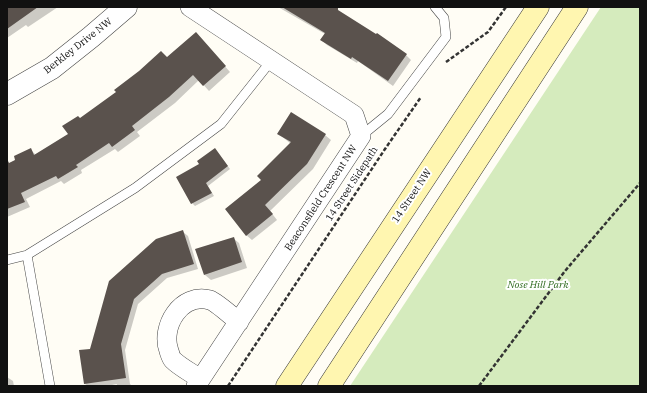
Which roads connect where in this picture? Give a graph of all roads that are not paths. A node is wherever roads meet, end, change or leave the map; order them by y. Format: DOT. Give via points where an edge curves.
graph roads {
  1 [pos="126,7"];
  2 [pos="190,7"];
  3 [pos="435,7"];
  4 [pos="538,7"];
  5 [pos="577,7"];
  6 [pos="271,61"];
  7 [pos="7,94"];
  8 [pos="361,136"];
  9 [pos="27,255"];
  10 [pos="7,260"];
  11 [pos="239,322"];
  12 [pos="198,383"];
  13 [pos="50,386"];
  14 [pos="286,386"];
  15 [pos="329,386"];
  1 -- 7 [label="street, Berkley Drive NW" via="52,68"];
  2 -- 6 [label="street, Beaconsfield Crescent NW"];
  3 -- 8 [label="lane" via="444,18 446,37 388,114"];
  4 -- 14 [label="main road, 14 Street NW"];
  5 -- 15 [label="main road"];
  6 -- 8 [label="street, Beaconsfield Crescent NW" via="354,115"];
  6 -- 9 [label="lane" via="221,124 136,188"];
  8 -- 11 [label="street, Beaconsfield Crescent NW"];
  9 -- 10 [label="lane"];
  9 -- 13 [label="lane"];
  11 -- 12 [label="street, Beaconsfield Crescent NW"];
  11 -- 12 [label="street, Beaconsfield Crescent NW" via="211,300 198,299 185,304 176,312 167,329 167,345 172,359"];
}
